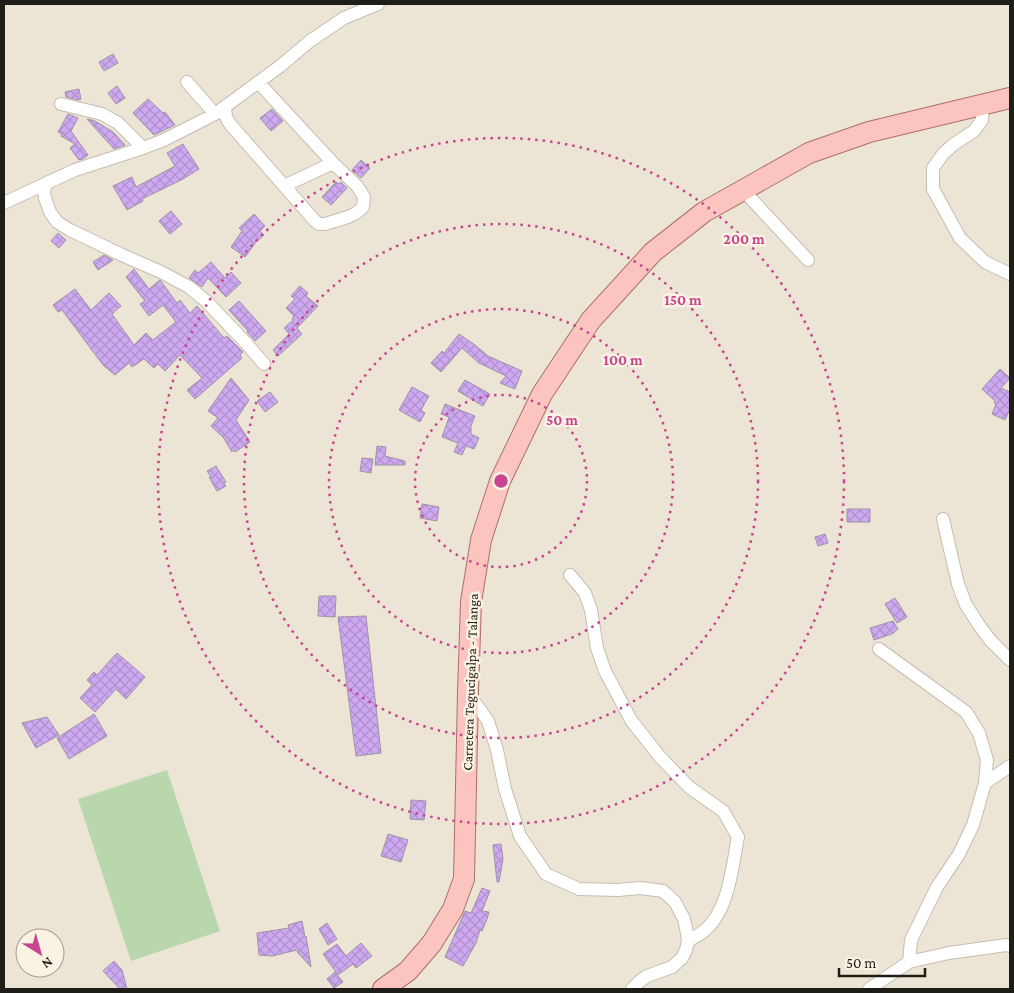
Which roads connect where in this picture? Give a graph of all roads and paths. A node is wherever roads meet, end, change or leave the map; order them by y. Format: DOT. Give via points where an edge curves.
graph roads {
  1 [pos="378,4"];
  2 [pos="186,82"];
  3 [pos="258,82"];
  4 [pos="1010,98"];
  5 [pos="61,104"];
  6 [pos="983,105"];
  7 [pos="220,111"];
  8 [pos="143,148"];
  9 [pos="333,163"];
  10 [pos="48,182"];
  11 [pos="284,186"];
  12 [pos="742,190"];
  13 [pos="4,203"];
  14 [pos="808,260"];
  15 [pos="1010,274"];
  16 [pos="264,364"];
  17 [pos="943,519"];
  18 [pos="570,575"];
  19 [pos="879,649"];
  20 [pos="1010,660"];
  21 [pos="468,693"];
  22 [pos="1010,766"];
  23 [pos="985,783"];
  24 [pos="688,941"];
  25 [pos="1010,946"];
  26 [pos="909,962"];
  27 [pos="384,989"];
  28 [pos="632,989"];
  29 [pos="869,989"];
  1 -- 3 [label="street" via="344,18"];
  2 -- 7 [label="street"];
  3 -- 7 [label="street"];
  3 -- 9 [label="street"];
  4 -- 6 [label="main road, Carretera Tegucigalpa - Talanga"];
  5 -- 8 [label="street" via="102,114 118,123"];
  6 -- 12 [label="main road, Carretera Tegucigalpa - Talanga" via="869,132 809,152"];
  6 -- 15 [label="street" via="982,120 974,131 954,144 933,168 933,189 960,238 985,262"];
  7 -- 8 [label="street"];
  7 -- 11 [label="street"];
  8 -- 10 [label="street"];
  9 -- 11 [label="street"];
  9 -- 11 [label="street" via="364,197 364,207 348,217 319,224"];
  10 -- 13 [label="street"];
  10 -- 16 [label="street" via="45,198 57,222 189,287"];
  12 -- 14 [label="street"];
  12 -- 21 [label="main road, Carretera Tegucigalpa - Talanga" via="704,212 653,252 591,320 542,394 500,481 482,540 471,602"];
  17 -- 20 [label="street" via="966,605 990,640"];
  18 -- 24 [label="street" via="591,610 597,648 605,671 631,720 688,787 723,811 738,837 728,886 718,914 705,931"];
  19 -- 23 [label="street" via="966,712 979,733 987,760"];
  21 -- 24 [label="street" via="488,721 520,836 546,874 579,889 662,891 675,902 684,919"];
  21 -- 27 [label="main road, Carretera Tegucigalpa - Talanga" via="464,879 453,908 432,943 408,971"];
  22 -- 23 [label="street"];
  23 -- 26 [label="street" via="973,825 937,887 912,940"];
  24 -- 28 [label="street" via="682,958 672,967 647,976"];
  25 -- 26 [label="street" via="949,953"];
  26 -- 29 [label="street"];
}
